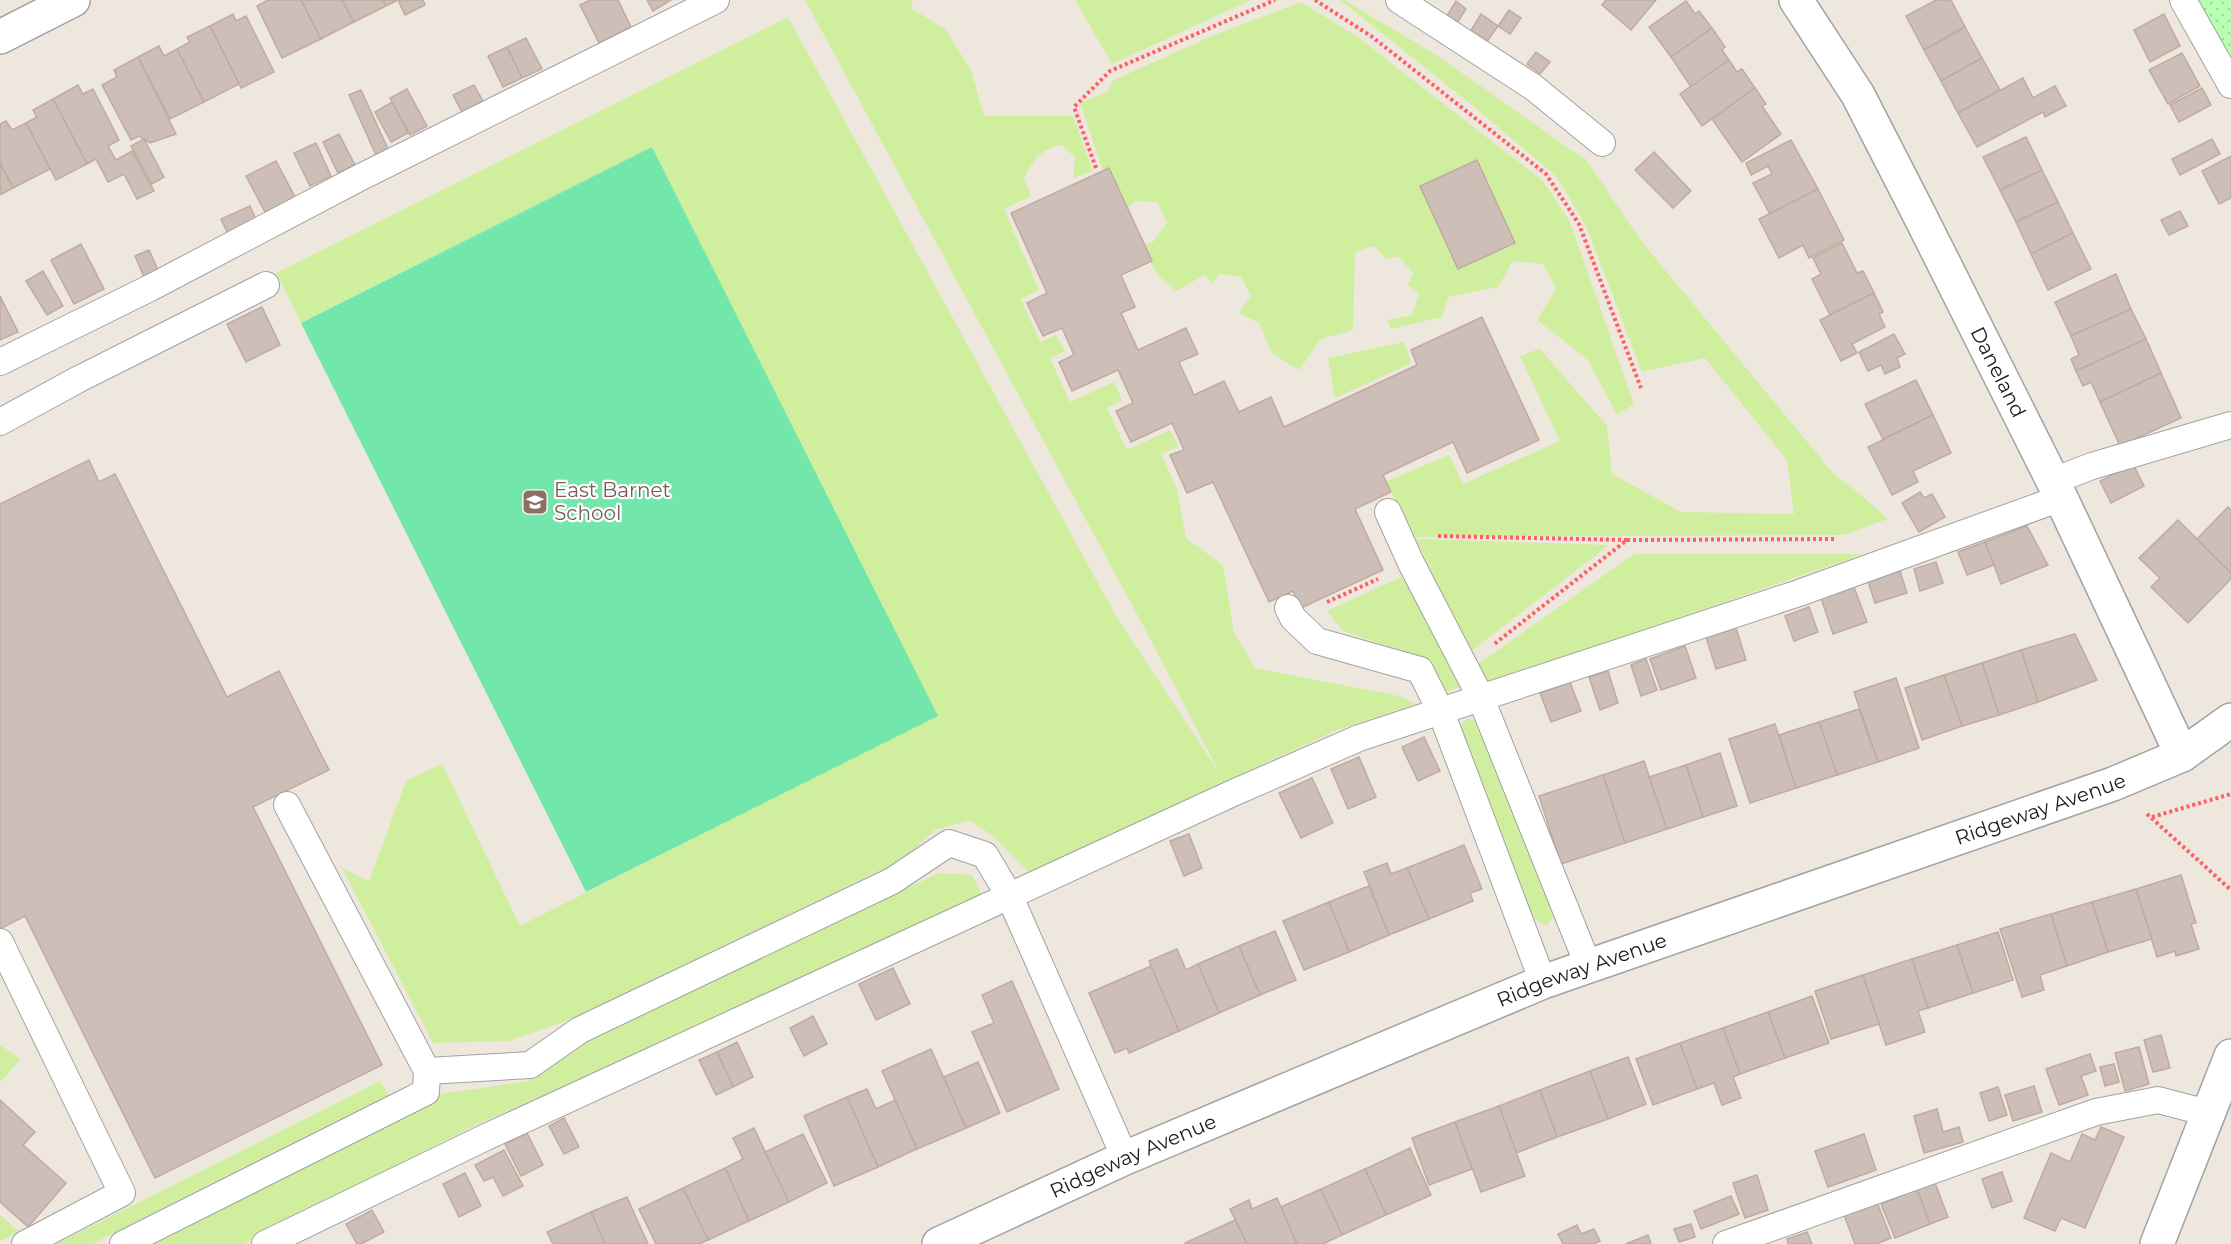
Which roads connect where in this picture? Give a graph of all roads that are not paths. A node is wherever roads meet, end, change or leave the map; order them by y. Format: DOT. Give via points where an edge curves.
graph roads {
  1 [pos="73,0"];
  2 [pos="716,0"];
  3 [pos="1399,0"];
  4 [pos="1796,0"];
  5 [pos="2183,0"];
  6 [pos="0,37"];
  7 [pos="2231,85"];
  8 [pos="1602,143"];
  9 [pos="266,285"];
  10 [pos="0,362"];
  11 [pos="0,422"];
  12 [pos="2231,425"];
  13 [pos="2057,489"];
  14 [pos="1388,512"];
  15 [pos="1290,613"];
  16 [pos="1480,696"];
  17 [pos="1442,712"];
  18 [pos="2231,720"];
  19 [pos="2182,755"];
  20 [pos="287,805"];
  21 [pos="1010,897"];
  22 [pos="0,942"];
  23 [pos="1588,965"];
  24 [pos="1543,982"];
  25 [pos="2231,1056"];
  26 [pos="427,1071"];
  27 [pos="2208,1113"];
  28 [pos="1125,1158"];
  29 [pos="25,1244"];
  30 [pos="123,1244"];
  31 [pos="265,1244"];
  32 [pos="939,1244"];
  33 [pos="1726,1244"];
  34 [pos="2157,1244"];
  1 -- 6 [label="street"];
  2 -- 10 [label="lane"];
  3 -- 8 [label="lane" via="1533,87"];
  4 -- 13 [label="street, Daneland" via="1858,95"];
  5 -- 7 [label="lane"];
  9 -- 11 [label="lane"];
  12 -- 13 [label="lane" via="2092,466"];
  13 -- 16 [label="lane" via="1799,593"];
  13 -- 19 [label="street, Daneland"];
  14 -- 16 [label="lane"];
  15 -- 17 [label="lane" via="1317,641 1420,670"];
  16 -- 17 [label="lane"];
  16 -- 23 [label="lane"];
  17 -- 21 [label="lane" via="1359,738"];
  17 -- 24 [label="lane"];
  18 -- 19 [label="street, Ridgeway Avenue"];
  19 -- 23 [label="street, Ridgeway Avenue" via="2113,784"];
  20 -- 26 [label="lane"];
  21 -- 26 [label="lane" via="985,855 949,843 892,881 580,1030 530,1065"];
  21 -- 28 [label="lane"];
  21 -- 31 [label="lane" via="483,1138"];
  22 -- 29 [label="lane" via="122,1193"];
  23 -- 24 [label="street, Ridgeway Avenue"];
  24 -- 28 [label="street, Ridgeway Avenue"];
  25 -- 27 [label="street"];
  26 -- 30 [label="lane" via="426,1092"];
  27 -- 33 [label="lane" via="2158,1100 2096,1112"];
  27 -- 34 [label="street"];
  28 -- 32 [label="street, Ridgeway Avenue"];
}
